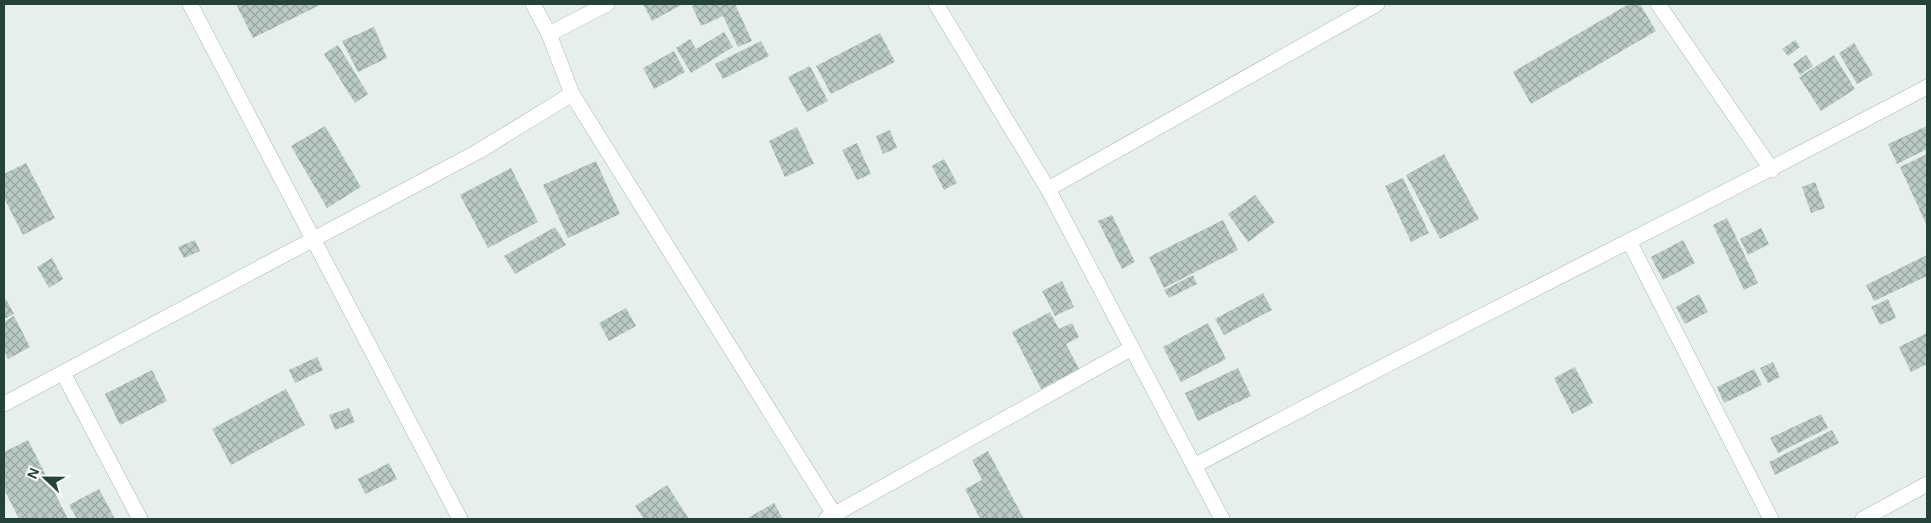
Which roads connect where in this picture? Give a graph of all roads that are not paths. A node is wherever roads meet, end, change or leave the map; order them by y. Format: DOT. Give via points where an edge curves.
graph roads {
  1 [pos="190,4"];
  2 [pos="533,4"];
  3 [pos="607,4"];
  4 [pos="936,4"];
  5 [pos="1377,4"];
  6 [pos="1658,4"];
  7 [pos="549,34"];
  8 [pos="1927,87"];
  9 [pos="572,94"];
  10 [pos="1772,170"];
  11 [pos="1048,189"];
  12 [pos="313,240"];
  13 [pos="1629,241"];
  14 [pos="1132,348"];
  15 [pos="63,373"];
  16 [pos="4,404"];
  17 [pos="1194,466"];
  18 [pos="1927,484"];
  19 [pos="833,518"];
  20 [pos="140,519"];
  21 [pos="460,519"];
  22 [pos="1222,519"];
  23 [pos="1771,519"];
  24 [pos="1863,519"];
  1 -- 12 [label="street"];
  2 -- 7 [label="street"];
  3 -- 7 [label="street"];
  4 -- 11 [label="street"];
  5 -- 11 [label="street"];
  6 -- 10 [label="street"];
  7 -- 9 [label="street"];
  8 -- 10 [label="street"];
  9 -- 12 [label="street" via="479,151"];
  9 -- 19 [label="street"];
  10 -- 13 [label="street"];
  11 -- 14 [label="street"];
  12 -- 15 [label="street"];
  12 -- 21 [label="street"];
  13 -- 17 [label="street"];
  13 -- 23 [label="street"];
  14 -- 17 [label="street"];
  14 -- 19 [label="street"];
  15 -- 16 [label="street"];
  15 -- 20 [label="street"];
  17 -- 22 [label="street"];
  18 -- 24 [label="street"];
}
